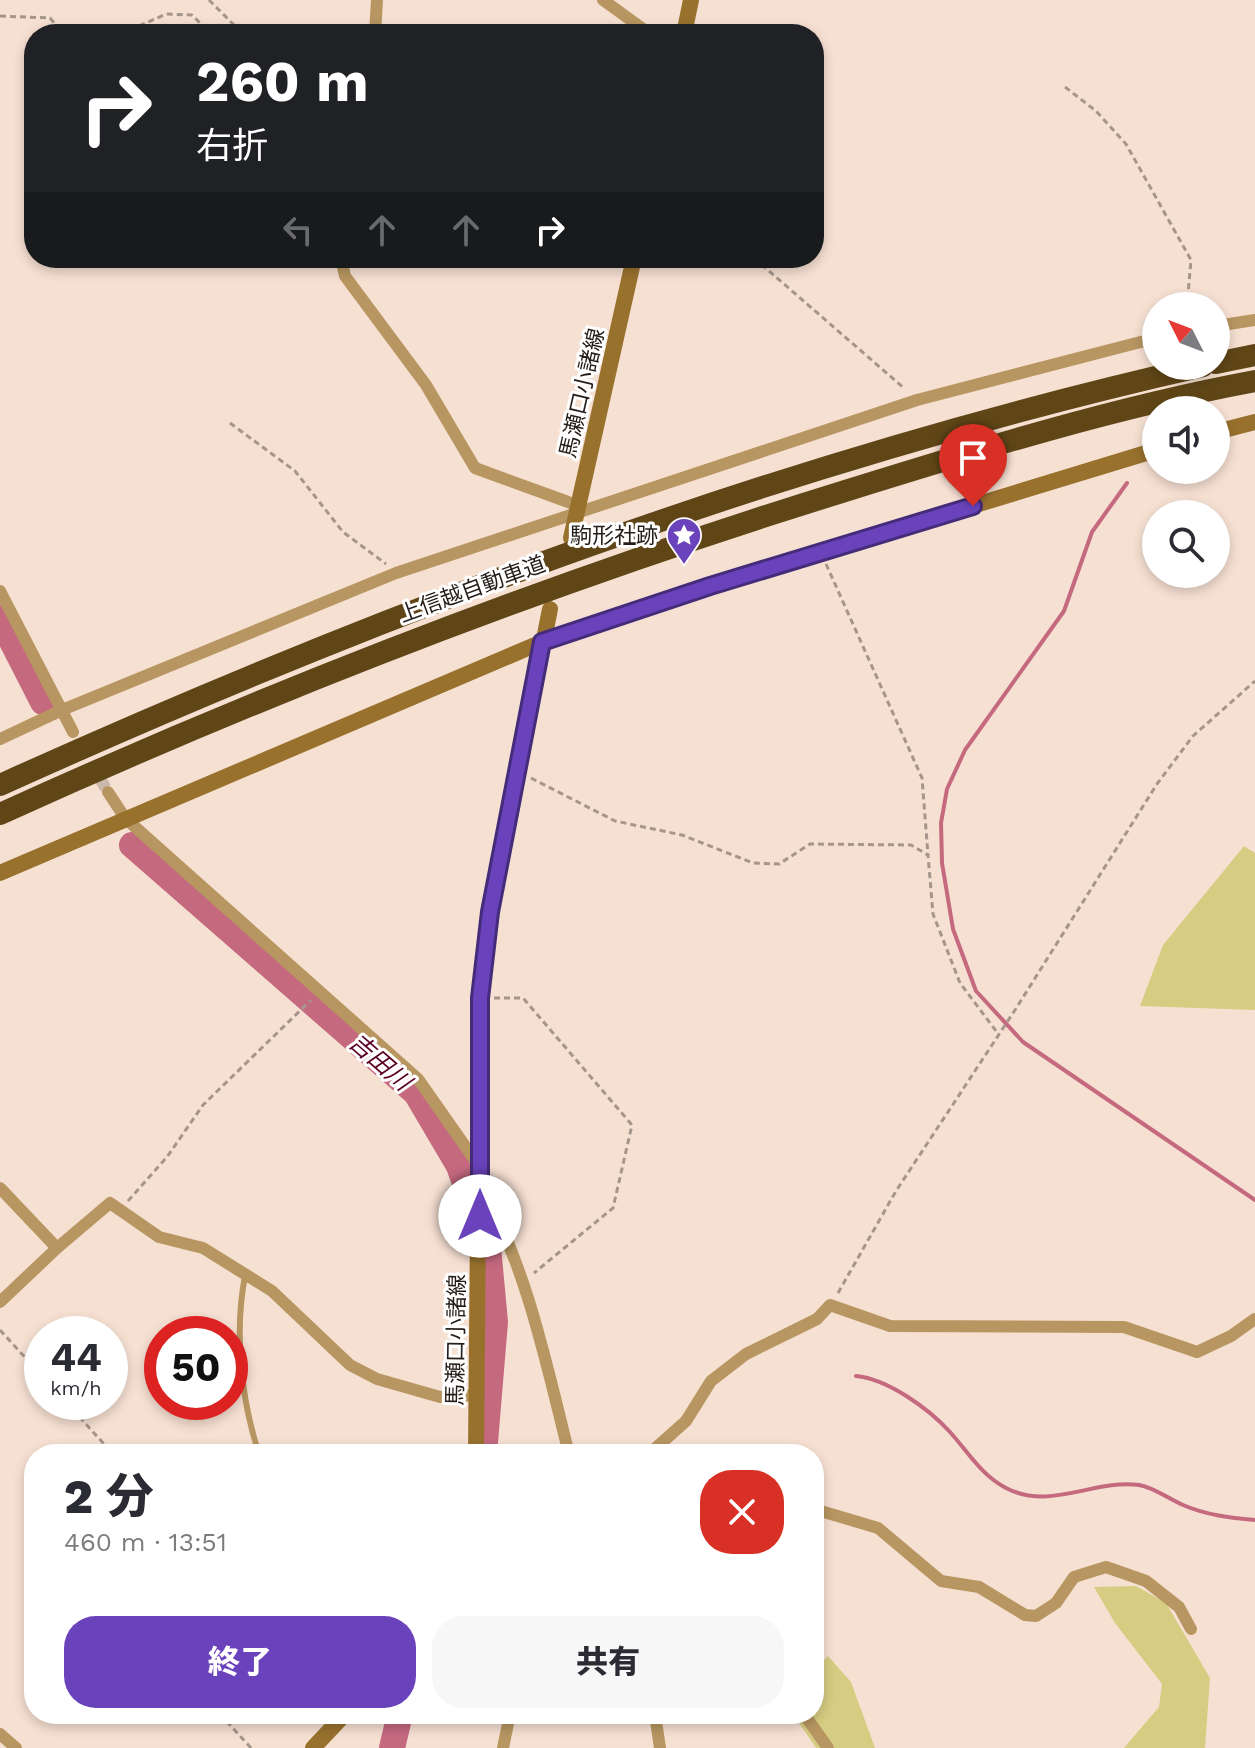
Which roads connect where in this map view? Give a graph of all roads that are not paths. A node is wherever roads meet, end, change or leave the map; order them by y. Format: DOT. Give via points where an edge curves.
graph roads {
  1 [pos="377,0"];
  2 [pos="603,0"];
  3 [pos="691,0"];
  4 [pos="376,24"];
  5 [pos="636,24"];
  6 [pos="686,24"];
  7 [pos="343,268"];
  8 [pos="632,268"];
  9 [pos="1255,320"];
  10 [pos="1230,324"];
  11 [pos="1142,342"];
  12 [pos="1255,355"];
  13 [pos="1230,360"];
  14 [pos="1146,380"];
  15 [pos="1255,381"];
  16 [pos="1255,422"];
  17 [pos="1230,428"];
  18 [pos="1142,454"];
  19 [pos="577,510"];
  20 [pos="571,538"];
  21 [pos="0,591"];
  22 [pos="550,609"];
  23 [pos="542,642"];
  24 [pos="62,710"];
  25 [pos="73,732"];
  26 [pos="0,739"];
  27 [pos="0,785"];
  28 [pos="108,792"];
  29 [pos="0,814"];
  30 [pos="125,818"];
  31 [pos="0,873"];
  32 [pos="479,1166"];
  33 [pos="481,1186"];
  34 [pos="0,1188"];
  35 [pos="57,1248"];
  36 [pos="245,1275"];
  37 [pos="0,1302"];
  38 [pos="1255,1319"];
  39 [pos="477,1395"];
  40 [pos="256,1444"];
  41 [pos="476,1444"];
  42 [pos="566,1444"];
  43 [pos="660,1444"];
  44 [pos="824,1512"];
  45 [pos="1191,1629"];
  46 [pos="336,1724"];
  47 [pos="508,1724"];
  48 [pos="656,1724"];
  49 [pos="811,1724"];
  50 [pos="0,1734"];
  51 [pos="16,1748"];
  52 [pos="313,1748"];
  53 [pos="503,1748"];
  54 [pos="660,1748"];
  55 [pos="828,1748"];
  1 -- 4 [label="street"];
  2 -- 5 [label="street"];
  3 -- 6 [label="street"];
  7 -- 19 [label="street" via="417,372 475,468"];
  8 -- 19 [label="street, 馬瀬口小諸線"];
  9 -- 10 [label="street"];
  11 -- 19 [label="street" via="917,400"];
  12 -- 13 [label="highway"];
  14 -- 27 [label="highway, 上信越自動車道" via="887,449 545,561 328,644"];
  15 -- 29 [label="highway, 上信越自動車道" via="1015,440 664,548 349,664"];
  16 -- 17 [label="street"];
  18 -- 23 [label="street"];
  19 -- 20 [label="street, 馬瀬口小諸線"];
  19 -- 24 [label="street" via="396,573"];
  21 -- 24 [label="street"];
  22 -- 23 [label="street, 馬瀬口小諸線"];
  23 -- 30 [label="street"];
  23 -- 32 [label="street, 馬瀬口小諸線" via="490,912 480,998"];
  24 -- 25 [label="street"];
  24 -- 26 [label="street"];
  28 -- 30 [label="street"];
  30 -- 31 [label="street"];
  30 -- 32 [label="street" via="418,1079"];
  32 -- 33 [label="street, 馬瀬口小諸線"];
  33 -- 39 [label="street, 馬瀬口小諸線"];
  33 -- 42 [label="street" via="522,1283"];
  34 -- 35 [label="street"];
  35 -- 36 [label="street" via="110,1203 159,1237 203,1248"];
  35 -- 37 [label="street"];
  36 -- 39 [label="street" via="272,1291 350,1365 377,1379 440,1397"];
  36 -- 40 [label="lane" via="238,1312"];
  38 -- 43 [label="street" via="1197,1352 1124,1327 890,1326 830,1305 817,1319 746,1354 711,1381 686,1421"];
  39 -- 41 [label="street, 馬瀬口小諸線"];
  44 -- 45 [label="street" via="878,1528 941,1581 979,1587 1025,1615 1036,1616 1056,1603 1074,1577 1106,1567 1146,1581 1179,1607"];
  46 -- 52 [label="street"];
  47 -- 53 [label="street"];
  48 -- 54 [label="street"];
  49 -- 55 [label="street"];
  50 -- 51 [label="street"];
}
